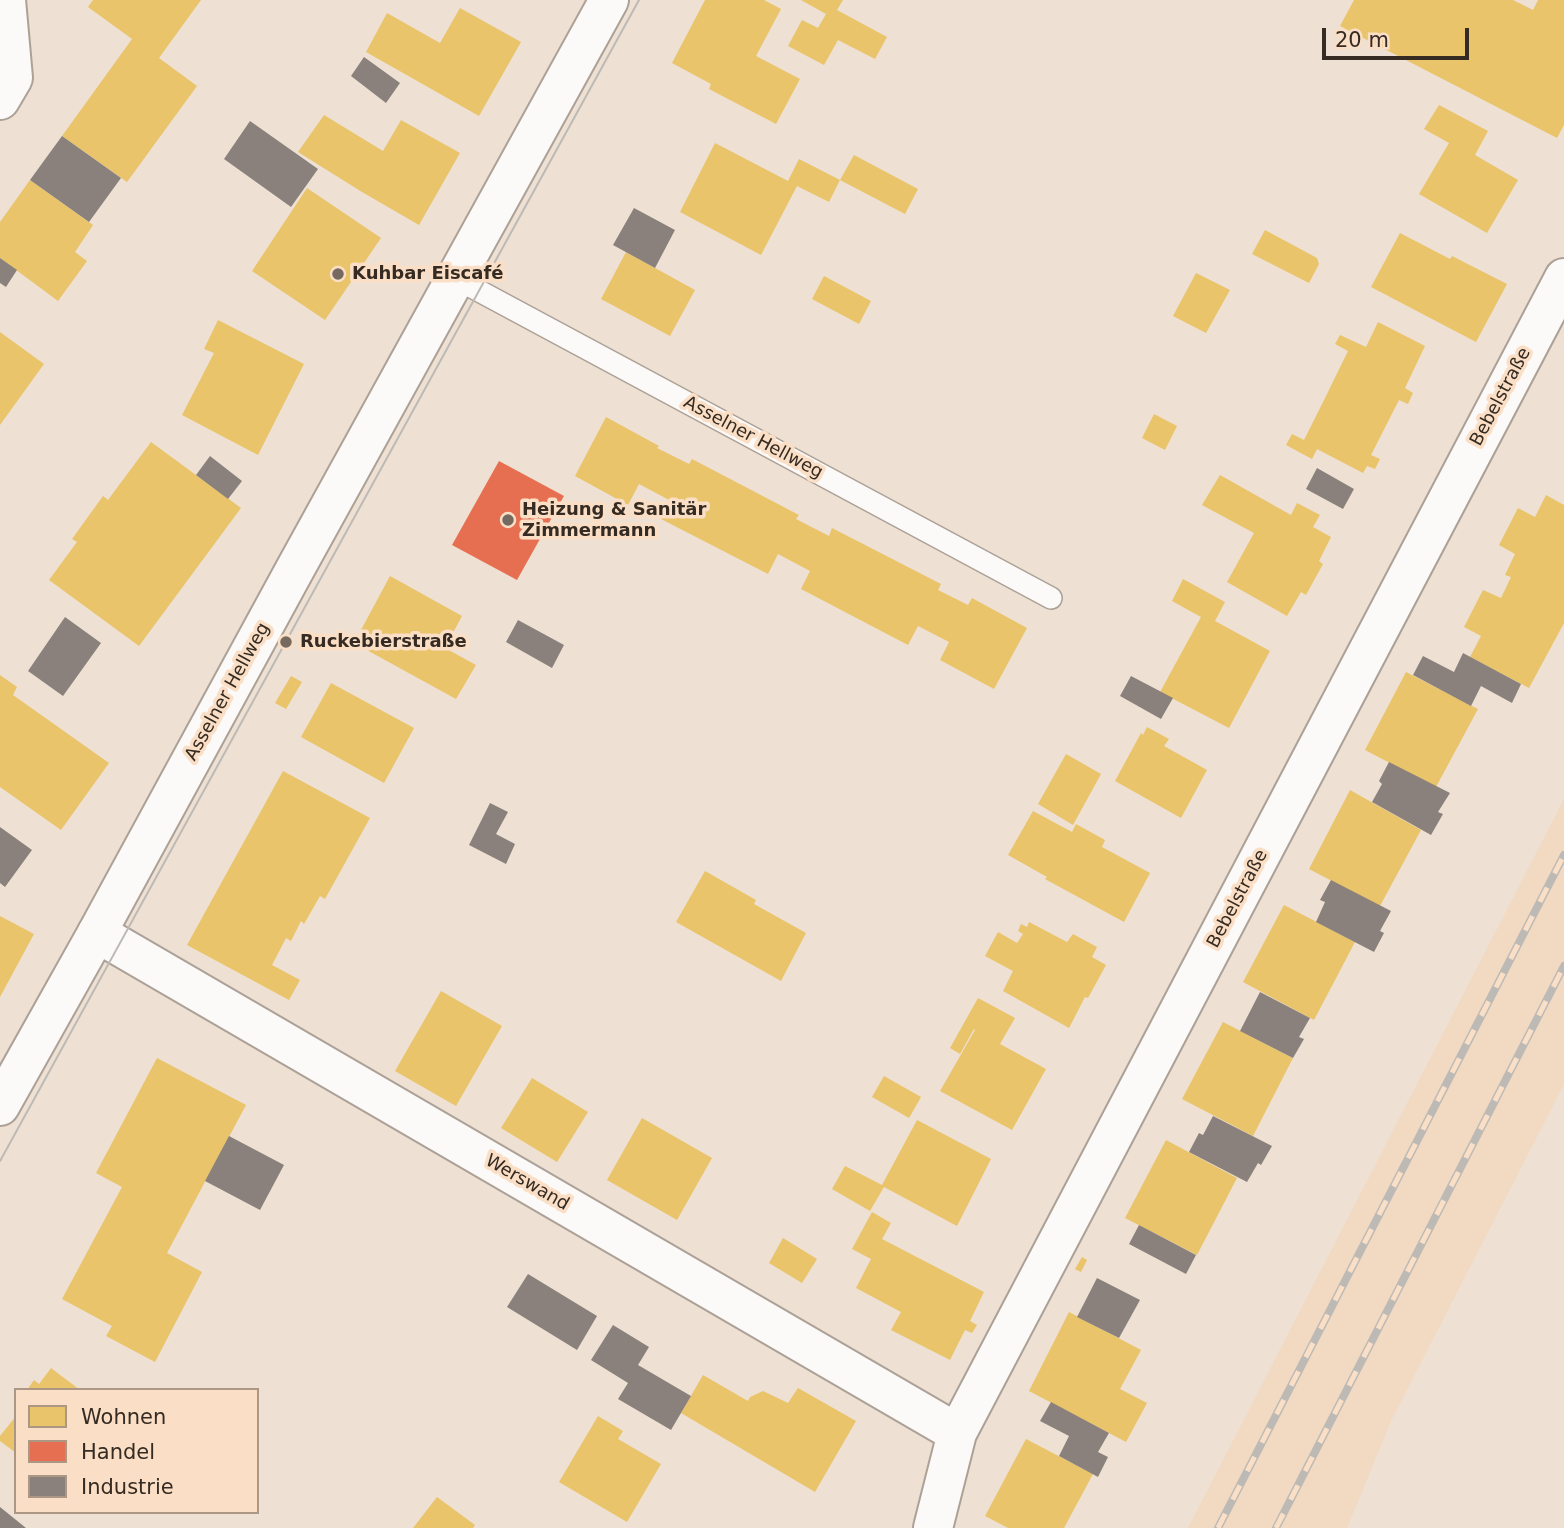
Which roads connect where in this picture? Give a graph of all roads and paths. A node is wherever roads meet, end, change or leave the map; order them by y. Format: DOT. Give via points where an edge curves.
graph roads {
  1 [pos="6,0"];
  2 [pos="609,0"];
  3 [pos="0,100"];
  4 [pos="455,278"];
  5 [pos="1564,278"];
  6 [pos="1051,598"];
  7 [pos="97,933"];
  8 [pos="0,1106"];
  9 [pos="957,1433"];
  10 [pos="933,1528"];
  1 -- 3 [label="street" via="13,78"];
  2 -- 4 [label="street, Asselner Hellweg"];
  4 -- 6 [label="lane, Asselner Hellweg"];
  4 -- 7 [label="street, Asselner Hellweg"];
  5 -- 9 [label="street, Bebelstraße"];
  7 -- 8 [label="street, Asselner Hellweg"];
  7 -- 9 [label="street, Werswand"];
  9 -- 10 [label="street, Bebelstraße"];
}
